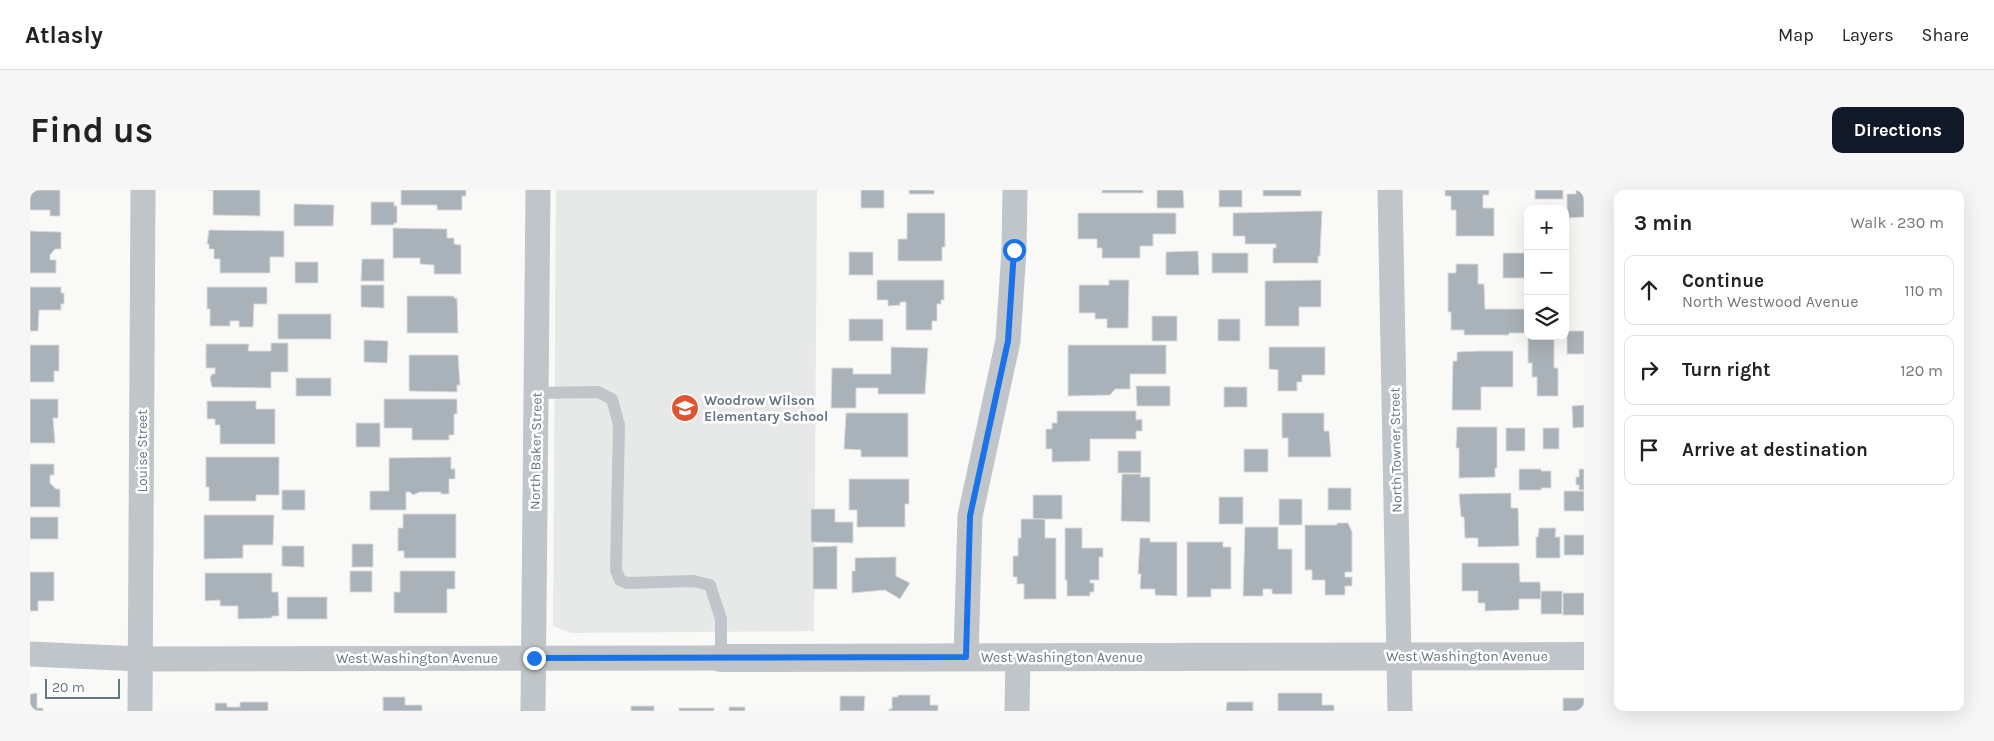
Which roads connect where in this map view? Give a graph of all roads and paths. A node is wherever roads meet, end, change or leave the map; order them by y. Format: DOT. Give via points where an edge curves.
graph roads {
  1 [pos="143,190"];
  2 [pos="538,190"];
  3 [pos="1015,190"];
  4 [pos="1390,190"];
  5 [pos="536,393"];
  6 [pos="30,654"];
  7 [pos="1584,656"];
  8 [pos="966,657"];
  9 [pos="1018,657"];
  10 [pos="1400,657"];
  11 [pos="534,658"];
  12 [pos="721,658"];
  13 [pos="140,659"];
  14 [pos="140,711"];
  15 [pos="533,711"];
  16 [pos="1018,711"];
  17 [pos="1400,711"];
  1 -- 13 [label="street, Louise Street"];
  2 -- 5 [label="street, North Baker Street"];
  3 -- 8 [label="street" via="1008,341 970,516"];
  4 -- 10 [label="street, North Towner Street"];
  5 -- 11 [label="street, North Baker Street"];
  5 -- 12 [label="lane" via="598,392 612,399 619,425 616,570 620,580 627,583 693,581 710,585 721,619"];
  6 -- 13 [label="street, West Washington Avenue"];
  7 -- 10 [label="street, West Washington Avenue"];
  8 -- 9 [label="street, West Washington Avenue"];
  8 -- 12 [label="street, West Washington Avenue"];
  9 -- 10 [label="street, West Washington Avenue"];
  9 -- 16 [label="street"];
  10 -- 17 [label="street, North Towner Street"];
  11 -- 12 [label="street, West Washington Avenue"];
  11 -- 13 [label="street, West Washington Avenue"];
  11 -- 15 [label="street, North Baker Street"];
  13 -- 14 [label="street, Louise Street"];
}
